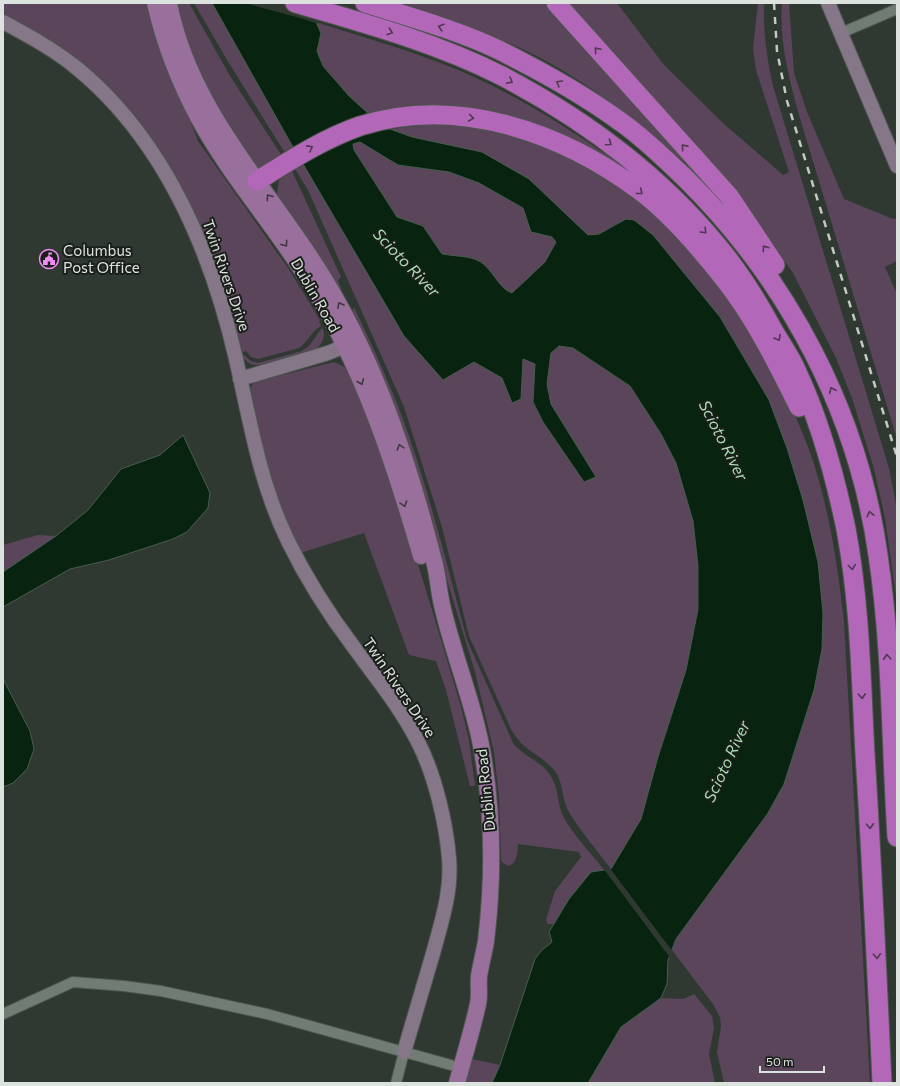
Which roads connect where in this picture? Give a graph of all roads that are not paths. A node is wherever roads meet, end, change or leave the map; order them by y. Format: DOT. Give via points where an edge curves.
graph roads {
  1 [pos="295,3"];
  2 [pos="366,3"];
  3 [pos="556,3"];
  4 [pos="828,3"];
  5 [pos="160,4"];
  6 [pos="897,9"];
  7 [pos="3,22"];
  8 [pos="841,32"];
  9 [pos="897,166"];
  10 [pos="257,181"];
  11 [pos="351,343"];
  12 [pos="824,371"];
  13 [pos="240,379"];
  14 [pos="845,528"];
  15 [pos="897,837"];
  16 [pos="479,978"];
  17 [pos="3,1014"];
  18 [pos="404,1052"];
  19 [pos="451,1065"];
  20 [pos="882,1079"];
  21 [pos="396,1083"];
  22 [pos="446,1083"];
  23 [pos="457,1083"];
  1 -- 14 [label="highway, one-way" via="440,49 505,78 615,147 660,186 717,244 758,302 796,370 816,420"];
  12 -- 2 [label="highway, one-way" via="774,285 734,230 667,161 623,123 497,49 450,30"];
  12 -- 3 [label="highway, one-way" via="805,317 792,292 729,196"];
  4 -- 8 [label="main road"];
  5 -- 10 [label="main road, Dublin Road" via="201,96"];
  5 -- 11 [label="main road, Dublin Road, one-way" via="168,50 199,120"];
  6 -- 8 [label="street"];
  7 -- 13 [label="main road, Twin Rivers Drive" via="51,49 76,68 122,112 155,156 179,196 207,259 222,306"];
  8 -- 9 [label="main road"];
  11 -- 10 [label="main road, Dublin Road, one-way" via="335,297 303,245"];
  10 -- 14 [label="highway, one-way" via="319,143 362,126 395,118 461,116 497,122 541,136 581,153 640,191 681,230 725,280 774,357 801,410"];
  11 -- 13 [label="main road" via="328,353"];
  11 -- 16 [label="main road, Dublin Road" via="391,419 435,567 443,606 468,690 482,754 490,827 490,900"];
  15 -- 12 [label="highway, one-way" via="886,628 878,554 855,452"];
  13 -- 18 [label="main road, Twin Rivers Drive" via="263,476 287,539 322,601 407,722 428,764 434,785 449,856 449,891"];
  14 -- 20 [label="highway, one-way" via="852,567 860,654"];
  16 -- 19 [label="main road, Dublin Road" via="469,998"];
  16 -- 23 [label="main road, Dublin Road" via="479,1001"];
  17 -- 18 [label="street" via="73,982 124,986 161,991 267,1014"];
  18 -- 19 [label="street"];
  18 -- 21 [label="street"];
  19 -- 22 [label="main road, Dublin Road"];
}
